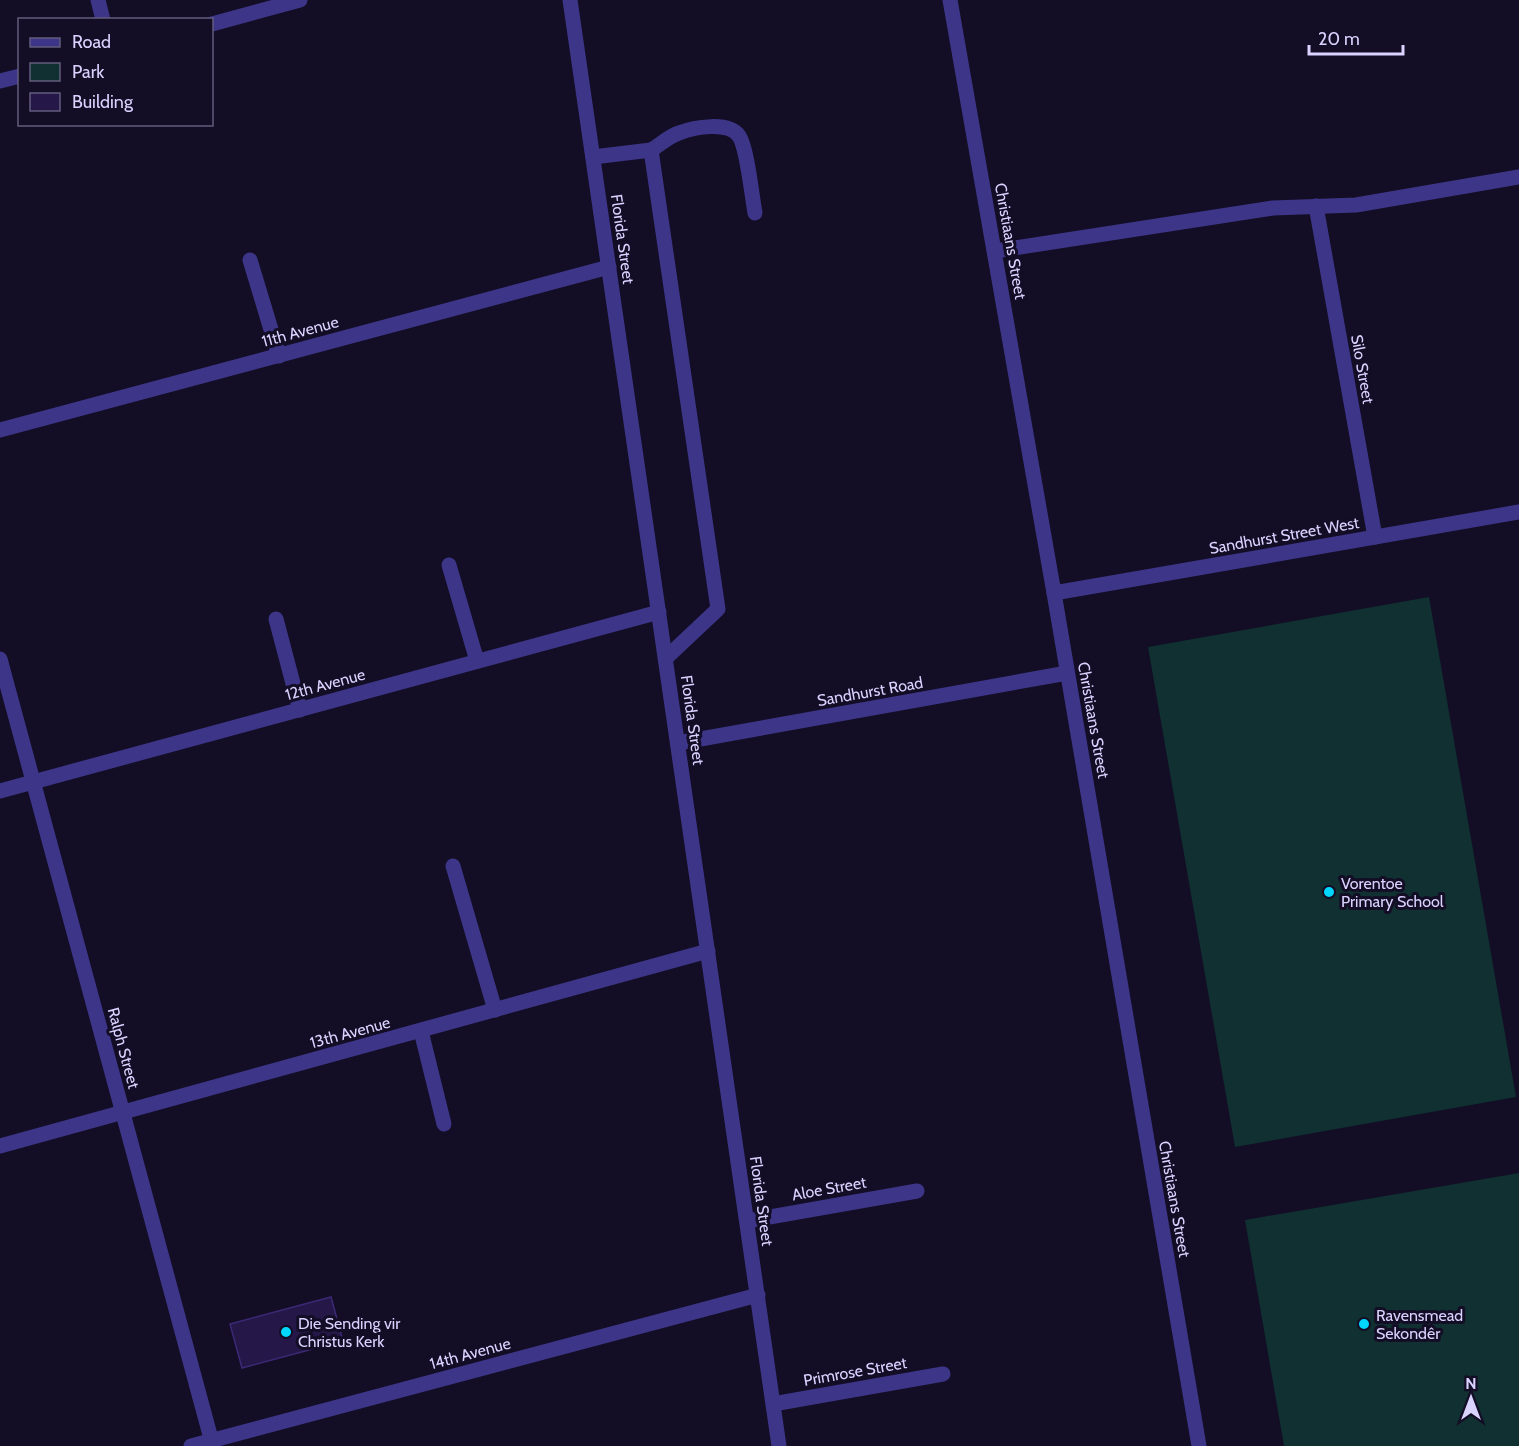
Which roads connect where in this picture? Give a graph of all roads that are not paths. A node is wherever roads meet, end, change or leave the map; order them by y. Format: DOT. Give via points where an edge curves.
graph roads {
  1 [pos="98,0"];
  2 [pos="300,0"];
  3 [pos="570,0"];
  4 [pos="950,0"];
  5 [pos="102,18"];
  6 [pos="213,24"];
  7 [pos="18,76"];
  8 [pos="0,81"];
  9 [pos="651,150"];
  10 [pos="593,157"];
  11 [pos="1519,177"];
  12 [pos="1316,206"];
  13 [pos="755,213"];
  14 [pos="995,251"];
  15 [pos="250,260"];
  16 [pos="609,267"];
  17 [pos="279,356"];
  18 [pos="0,430"];
  19 [pos="1519,512"];
  20 [pos="1376,537"];
  21 [pos="449,565"];
  22 [pos="1054,593"];
  23 [pos="659,612"];
  24 [pos="276,620"];
  25 [pos="666,658"];
  26 [pos="0,659"];
  27 [pos="477,661"];
  28 [pos="1067,673"];
  29 [pos="300,710"];
  30 [pos="678,743"];
  31 [pos="33,782"];
  32 [pos="0,791"];
  33 [pos="453,866"];
  34 [pos="708,951"];
  35 [pos="495,1010"];
  36 [pos="421,1031"];
  37 [pos="123,1113"];
  38 [pos="444,1124"];
  39 [pos="0,1146"];
  40 [pos="917,1191"];
  41 [pos="747,1221"];
  42 [pos="758,1295"];
  43 [pos="943,1374"];
  44 [pos="773,1404"];
  45 [pos="213,1443"];
  46 [pos="191,1446"];
  47 [pos="779,1446"];
  48 [pos="1200,1446"];
  1 -- 5 [label="street"];
  2 -- 6 [label="street"];
  3 -- 10 [label="street, Florida Street"];
  4 -- 14 [label="street, Christiaans Street"];
  7 -- 8 [label="street"];
  9 -- 10 [label="street"];
  9 -- 13 [label="street" via="678,133 716,126 735,131 742,142"];
  9 -- 25 [label="street" via="718,609"];
  10 -- 16 [label="street, Florida Street"];
  11 -- 12 [label="street" via="1356,205"];
  12 -- 14 [label="street" via="1273,208"];
  12 -- 20 [label="street, Silo Street"];
  14 -- 22 [label="street, Christiaans Street"];
  15 -- 17 [label="street"];
  16 -- 17 [label="street, 11th Avenue"];
  16 -- 23 [label="street, Florida Street"];
  17 -- 18 [label="street, 11th Avenue"];
  19 -- 20 [label="street, Sandhurst Street West"];
  20 -- 22 [label="street, Sandhurst Street West"];
  21 -- 27 [label="street"];
  22 -- 28 [label="street, Christiaans Street"];
  23 -- 25 [label="street, Florida Street"];
  23 -- 27 [label="street, 12th Avenue"];
  24 -- 29 [label="street"];
  25 -- 30 [label="street, Florida Street"];
  26 -- 31 [label="street, Ralph Street"];
  27 -- 29 [label="street, 12th Avenue"];
  28 -- 30 [label="street, Sandhurst Road"];
  28 -- 48 [label="street, Christiaans Street"];
  29 -- 31 [label="street, 12th Avenue"];
  30 -- 34 [label="street, Florida Street"];
  31 -- 32 [label="street, 12th Avenue"];
  31 -- 37 [label="street, Ralph Street"];
  33 -- 35 [label="street"];
  34 -- 35 [label="street, 13th Avenue"];
  34 -- 41 [label="street, Florida Street"];
  35 -- 36 [label="street, 13th Avenue"];
  36 -- 37 [label="street, 13th Avenue"];
  36 -- 38 [label="street"];
  37 -- 39 [label="street, 13th Avenue"];
  37 -- 45 [label="street, Ralph Street"];
  40 -- 41 [label="street, Aloe Street"];
  41 -- 42 [label="street, Florida Street"];
  42 -- 44 [label="street, Florida Street"];
  42 -- 45 [label="street, 14th Avenue"];
  43 -- 44 [label="street, Primrose Street"];
  44 -- 47 [label="street, Florida Street"];
  45 -- 46 [label="street, 14th Avenue"];
}
